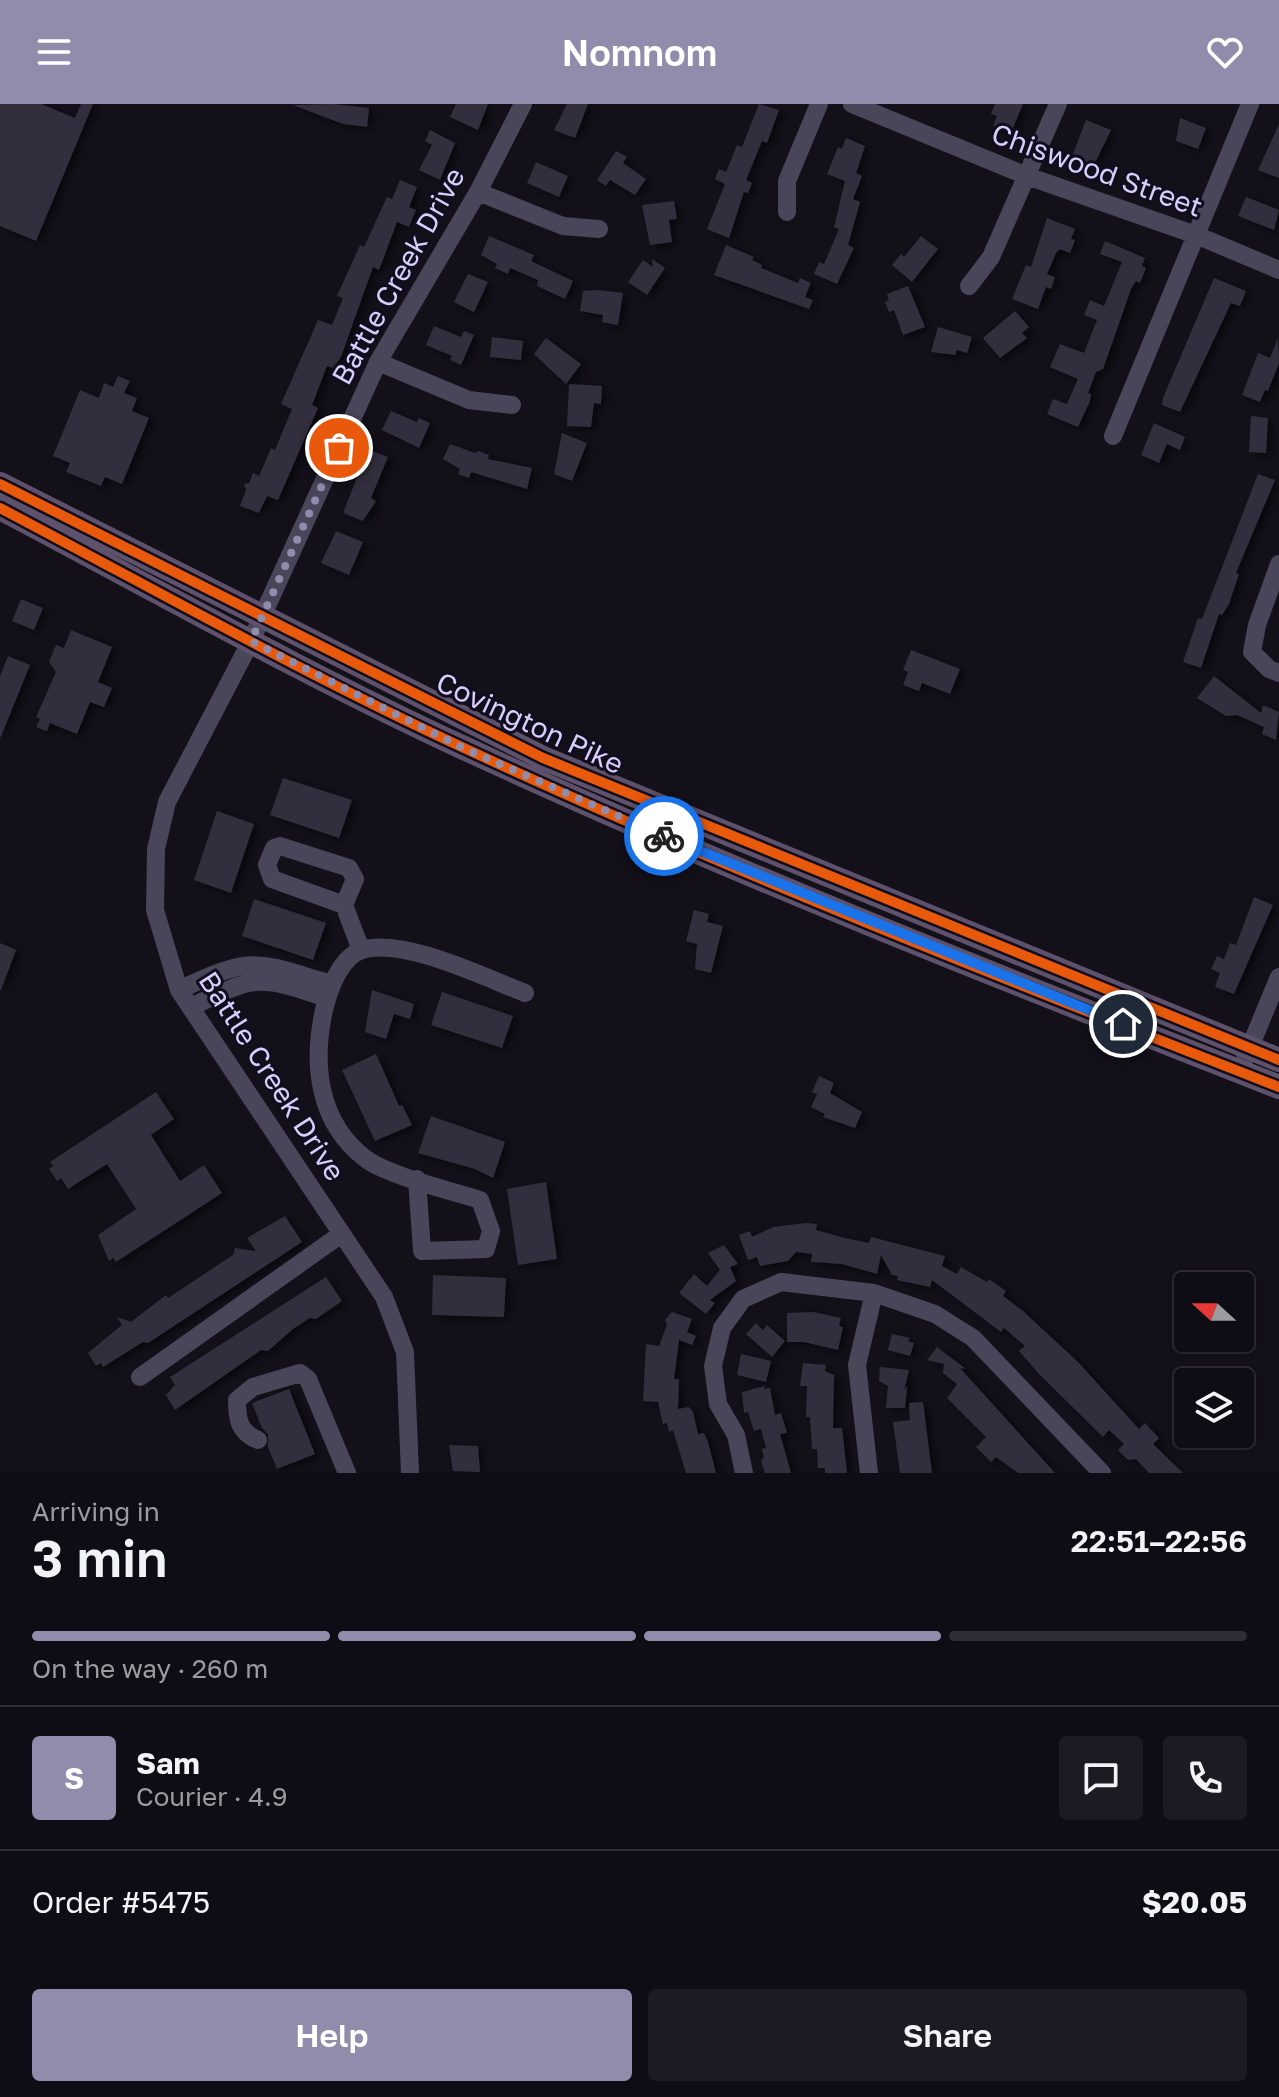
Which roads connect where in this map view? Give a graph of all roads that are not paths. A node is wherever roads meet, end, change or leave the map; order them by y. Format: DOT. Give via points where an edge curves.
graph roads {
  1 [pos="523,104"];
  2 [pos="819,104"];
  3 [pos="852,104"];
  4 [pos="1058,104"];
  5 [pos="1250,104"];
  6 [pos="1027,176"];
  7 [pos="478,192"];
  8 [pos="787,212"];
  9 [pos="599,229"];
  10 [pos="1196,235"];
  11 [pos="1279,270"];
  12 [pos="969,286"];
  13 [pos="378,362"];
  14 [pos="512,405"];
  15 [pos="1113,436"];
  16 [pos="0,484"];
  17 [pos="0,508"];
  18 [pos="1279,564"];
  19 [pos="261,619"];
  20 [pos="251,641"];
  21 [pos="1279,673"];
  22 [pos="344,905"];
  23 [pos="361,950"];
  24 [pos="1279,977"];
  25 [pos="179,990"];
  26 [pos="330,991"];
  27 [pos="525,993"];
  28 [pos="191,1007"];
  29 [pos="1250,1049"];
  30 [pos="1279,1060"];
  31 [pos="1240,1072"];
  32 [pos="1279,1087"];
  33 [pos="417,1179"];
  34 [pos="340,1235"];
  35 [pos="874,1293"];
  36 [pos="140,1377"];
  37 [pos="258,1440"];
  38 [pos="347,1473"];
  39 [pos="410,1473"];
  40 [pos="744,1473"];
  41 [pos="869,1473"];
  42 [pos="1102,1473"];
  1 -- 7 [label="street, Battle Creek Drive"];
  2 -- 8 [label="street" via="787,181"];
  3 -- 6 [label="street, Chiswood Street"];
  4 -- 6 [label="street"];
  5 -- 10 [label="street"];
  6 -- 10 [label="street, Chiswood Street"];
  6 -- 12 [label="street" via="991,257"];
  7 -- 9 [label="street" via="563,226"];
  7 -- 13 [label="street, Battle Creek Drive"];
  10 -- 11 [label="street, Chiswood Street"];
  10 -- 15 [label="street"];
  13 -- 14 [label="street" via="469,400"];
  13 -- 19 [label="street, Battle Creek Drive"];
  16 -- 19 [label="main road, Covington Pike"];
  17 -- 20 [label="main road, Covington Pike"];
  18 -- 21 [label="street" via="1252,652"];
  19 -- 20 [label="street, Battle Creek Drive"];
  19 -- 29 [label="main road, Covington Pike" via="543,758"];
  20 -- 25 [label="street, Battle Creek Drive" via="167,802 156,849 155,910"];
  20 -- 31 [label="main road, Covington Pike" via="542,784"];
  22 -- 22 [label="street" via="272,879 267,865 274,848 349,868 355,879"];
  22 -- 23 [label="street"];
  23 -- 26 [label="street" via="345,963"];
  23 -- 27 [label="street" via="397,949"];
  24 -- 29 [label="street"];
  25 -- 26 [label="street" via="226,968 261,962"];
  25 -- 28 [label="street, Battle Creek Drive"];
  26 -- 28 [label="street" via="254,980"];
  26 -- 33 [label="street" via="318,1037 317,1081 337,1125 367,1161"];
  28 -- 34 [label="street, Battle Creek Drive"];
  29 -- 30 [label="main road, Covington Pike"];
  29 -- 31 [label="street"];
  31 -- 32 [label="main road, Covington Pike"];
  33 -- 33 [label="street" via="480,1200 491,1231 486,1249 422,1251"];
  34 -- 36 [label="street"];
  34 -- 39 [label="street, Battle Creek Drive" via="384,1297 405,1352"];
  35 -- 40 [label="street" via="781,1282 743,1299 722,1328 713,1366 718,1404 736,1435"];
  35 -- 41 [label="street" via="857,1365"];
  35 -- 42 [label="street" via="935,1314 973,1338"];
  37 -- 38 [label="street" via="237,1420 237,1400 253,1387 300,1373 308,1379"];
}
